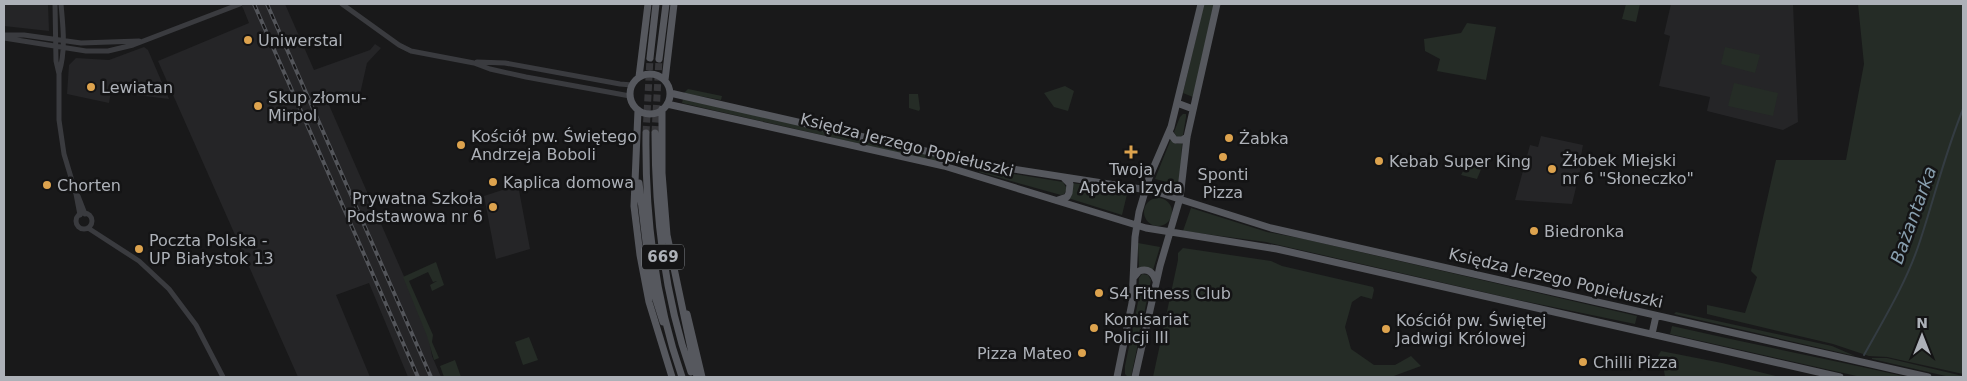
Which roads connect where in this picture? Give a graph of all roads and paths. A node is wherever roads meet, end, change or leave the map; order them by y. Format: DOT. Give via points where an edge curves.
graph roads {
  1 [pos="55,4"];
  2 [pos="61,4"];
  3 [pos="240,4"];
  4 [pos="342,4"];
  5 [pos="648,4"];
  6 [pos="656,4"];
  7 [pos="666,4"];
  8 [pos="674,4"];
  9 [pos="1201,4"];
  10 [pos="1217,4"];
  11 [pos="4,37"];
  12 [pos="57,40"];
  13 [pos="63,41"];
  14 [pos="139,41"];
  15 [pos="57,47"];
  16 [pos="63,48"];
  17 [pos="650,58"];
  18 [pos="659,59"];
  19 [pos="474,63"];
  20 [pos="59,74"];
  21 [pos="640,76"];
  22 [pos="665,80"];
  23 [pos="632,84"];
  24 [pos="670,93"];
  25 [pos="630,96"];
  26 [pos="1177,103"];
  27 [pos="665,106"];
  28 [pos="1193,109"];
  29 [pos="638,110"];
  30 [pos="1169,132"];
  31 [pos="646,133"];
  32 [pos="655,133"];
  33 [pos="1187,137"];
  34 [pos="948,156"];
  35 [pos="637,160"];
  36 [pos="944,166"];
  37 [pos="1063,177"];
  38 [pos="1145,189"];
  39 [pos="1180,198"];
  40 [pos="1058,200"];
  41 [pos="83,214"];
  42 [pos="90,225"];
  43 [pos="1137,225"];
  44 [pos="1170,232"];
  45 [pos="1134,278"];
  46 [pos="1156,280"];
  47 [pos="676,282"];
  48 [pos="1656,316"];
  49 [pos="1652,334"];
  50 [pos="672,349"];
  51 [pos="223,377"];
  52 [pos="672,377"];
  53 [pos="682,377"];
  54 [pos="695,377"];
  55 [pos="702,377"];
  56 [pos="1116,377"];
  57 [pos="1135,377"];
  58 [pos="1840,377"];
  59 [pos="1928,377"];
  1 -- 12 [label="street"];
  2 -- 13 [label="street"];
  3 -- 14 [label="street"];
  4 -- 19 [label="street" via="399,46"];
  5 -- 21 [label="main road"];
  6 -- 17 [label="main road"];
  7 -- 18 [label="main road"];
  8 -- 22 [label="main road"];
  9 -- 26 [label="main road"];
  10 -- 28 [label="main road"];
  11 -- 12 [label="street" via="24,35"];
  11 -- 15 [label="street"];
  12 -- 13 [label="street"];
  12 -- 15 [label="street"];
  13 -- 14 [label="street"];
  13 -- 16 [label="street"];
  14 -- 16 [label="street" via="108,50"];
  15 -- 16 [label="street"];
  15 -- 20 [label="street"];
  16 -- 20 [label="street"];
  19 -- 23 [label="street" via="491,61"];
  19 -- 25 [label="street" via="518,75"];
  20 -- 41 [label="street" via="62,145"];
  21 -- 22 [label="main road" via="655,74"];
  21 -- 23 [label="main road"];
  22 -- 24 [label="main road"];
  23 -- 25 [label="main road"];
  24 -- 27 [label="main road"];
  24 -- 34 [label="main road, Księdza Jerzego Popiełuszki"];
  25 -- 29 [label="main road"];
  26 -- 28 [label="main road"];
  26 -- 30 [label="main road"];
  27 -- 29 [label="main road" via="653,113"];
  27 -- 36 [label="main road, Księdza Jerzego Popiełuszki"];
  27 -- 47 [label="main road" via="664,204"];
  28 -- 33 [label="main road"];
  29 -- 35 [label="main road"];
  30 -- 33 [label="main road" via="1175,140"];
  30 -- 38 [label="main road"];
  31 -- 50 [label="main road, 669" via="649,216"];
  32 -- 54 [label="main road, 669" via="658,214 666,273"];
  33 -- 39 [label="main road"];
  34 -- 36 [label="main road" via="942,159"];
  34 -- 37 [label="main road, Księdza Jerzego Popiełuszki"];
  35 -- 50 [label="main road" via="651,284"];
  35 -- 52 [label="main road" via="634,206 640,256 649,302"];
  36 -- 40 [label="main road, Księdza Jerzego Popiełuszki"];
  37 -- 38 [label="main road, Księdza Jerzego Popiełuszki"];
  37 -- 40 [label="main road" via="1070,184 1069,193"];
  38 -- 39 [label="main road, Księdza Jerzego Popiełuszki"];
  38 -- 43 [label="main road"];
  39 -- 44 [label="main road"];
  39 -- 48 [label="main road, Księdza Jerzego Popiełuszki" via="1272,228"];
  40 -- 43 [label="main road, Księdza Jerzego Popiełuszki"];
  41 -- 42 [label="street" via="90,217"];
  41 -- 42 [label="street" via="77,219 77,225 82,229"];
  42 -- 51 [label="street" via="152,272 178,298"];
  43 -- 44 [label="main road, Księdza Jerzego Popiełuszki"];
  43 -- 45 [label="main road"];
  44 -- 46 [label="main road"];
  44 -- 49 [label="main road, Księdza Jerzego Popiełuszki" via="1277,249"];
  45 -- 46 [label="main road" via="1139,271 1146,270 1153,273"];
  45 -- 56 [label="main road" via="1132,304"];
  46 -- 57 [label="main road"];
  47 -- 54 [label="main road"];
  47 -- 55 [label="main road"];
  48 -- 49 [label="main road"];
  48 -- 59 [label="main road, Księdza Jerzego Popiełuszki"];
  49 -- 58 [label="main road, Księdza Jerzego Popiełuszki"];
  50 -- 53 [label="main road, 669"];
}
